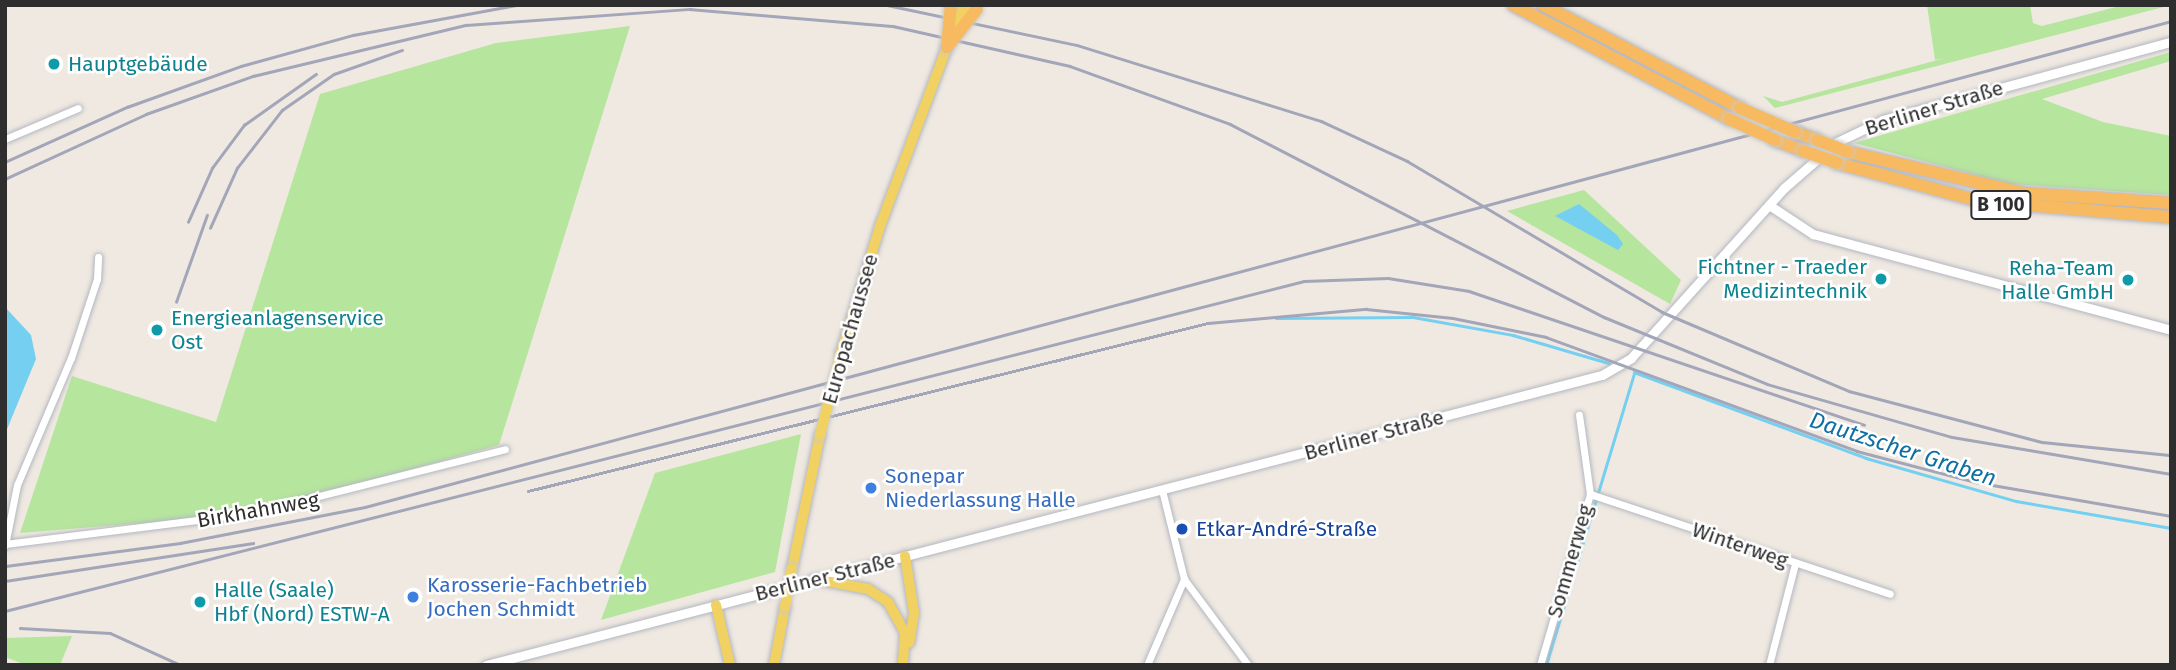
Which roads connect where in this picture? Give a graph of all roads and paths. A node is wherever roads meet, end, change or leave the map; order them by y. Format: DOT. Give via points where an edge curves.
graph roads {
  1 [pos="951,5"];
  2 [pos="1513,5"];
  3 [pos="1543,5"];
  4 [pos="972,6"];
  5 [pos="2171,42"];
  6 [pos="947,47"];
  7 [pos="78,108"];
  8 [pos="5,139"];
  9 [pos="2171,203"];
  10 [pos="1769,205"];
  11 [pos="2171,217"];
  12 [pos="98,257"];
  13 [pos="2171,330"];
  14 [pos="1579,415"];
  15 [pos="505,449"];
  16 [pos="1162,490"];
  17 [pos="1594,496"];
  18 [pos="5,545"];
  19 [pos="905,556"];
  20 [pos="1795,564"];
  21 [pos="815,579"];
  22 [pos="1184,579"];
  23 [pos="1891,594"];
  24 [pos="716,605"];
  25 [pos="775,663"];
  26 [pos="903,664"];
  27 [pos="485,665"];
  28 [pos="730,665"];
  29 [pos="1147,665"];
  30 [pos="1248,665"];
  31 [pos="1540,665"];
  32 [pos="1769,665"];
  1 -- 6 [label="highway, bridge"];
  2 -- 11 [label="highway, B 100, bridge" via="1729,120 1837,163 2006,206"];
  3 -- 9 [label="highway, B 100, bridge" via="1740,108 1848,152 2023,193"];
  4 -- 6 [label="highway, bridge"];
  5 -- 10 [label="street, Berliner Straße" via="1876,123 1829,147"];
  6 -- 25 [label="main road, Europachaussee, bridge" via="880,226 841,353"];
  7 -- 8 [label="street"];
  10 -- 13 [label="street" via="1813,234"];
  10 -- 16 [label="street, Berliner Straße" via="1613,371"];
  12 -- 18 [label="street, Birkhahnweg" via="97,279 71,358 17,485"];
  14 -- 17 [label="street, Sommerweg"];
  15 -- 18 [label="street, Birkhahnweg" via="247,514"];
  16 -- 19 [label="street, Berliner Straße"];
  16 -- 22 [label="street"];
  17 -- 20 [label="street, Winterweg"];
  17 -- 31 [label="street, Sommerweg"];
  19 -- 21 [label="street, Berliner Straße"];
  19 -- 26 [label="main road" via="915,613"];
  20 -- 23 [label="street, Winterweg"];
  20 -- 32 [label="street"];
  21 -- 24 [label="street, Berliner Straße"];
  21 -- 26 [label="main road" via="868,589 888,602 905,633"];
  22 -- 29 [label="street"];
  22 -- 30 [label="street"];
  24 -- 27 [label="street, Berliner Straße"];
  24 -- 28 [label="main road"];
}
